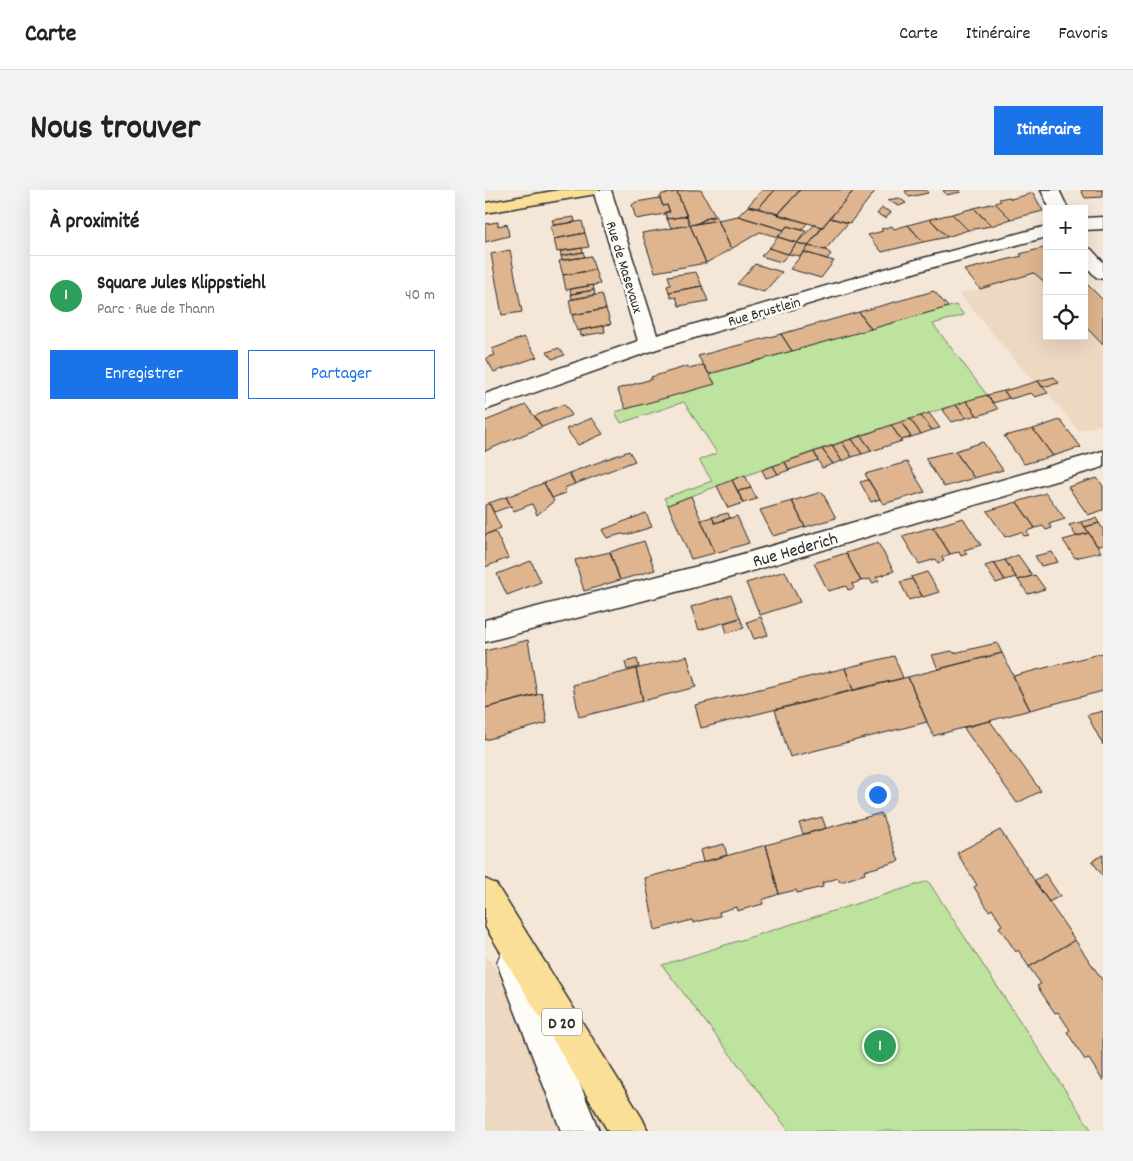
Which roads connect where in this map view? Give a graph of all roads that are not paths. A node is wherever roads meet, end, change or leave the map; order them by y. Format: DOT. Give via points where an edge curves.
graph roads {
  1 [pos="591,190"];
  2 [pos="602,190"];
  3 [pos="1050,190"];
  4 [pos="1057,205"];
  5 [pos="485,208"];
  6 [pos="1103,223"];
  7 [pos="1088,224"];
  8 [pos="1043,233"];
  9 [pos="1088,257"];
  10 [pos="1103,273"];
  11 [pos="650,344"];
  12 [pos="485,402"];
  13 [pos="1103,459"];
  14 [pos="485,631"];
  15 [pos="490,904"];
  16 [pos="581,1131"];
  17 [pos="629,1131"];
  1 -- 5 [label="main road"];
  2 -- 11 [label="street, Rue de Masevaux"];
  3 -- 4 [label="street"];
  6 -- 7 [label="street"];
  8 -- 11 [label="street, Rue Brustlein" via="923,264"];
  9 -- 10 [label="street"];
  11 -- 12 [label="street, Rue Brustlein"];
  13 -- 14 [label="street, Rue Hederich" via="719,571"];
  15 -- 16 [label="street"];
  15 -- 17 [label="main road, D 20"];
}
